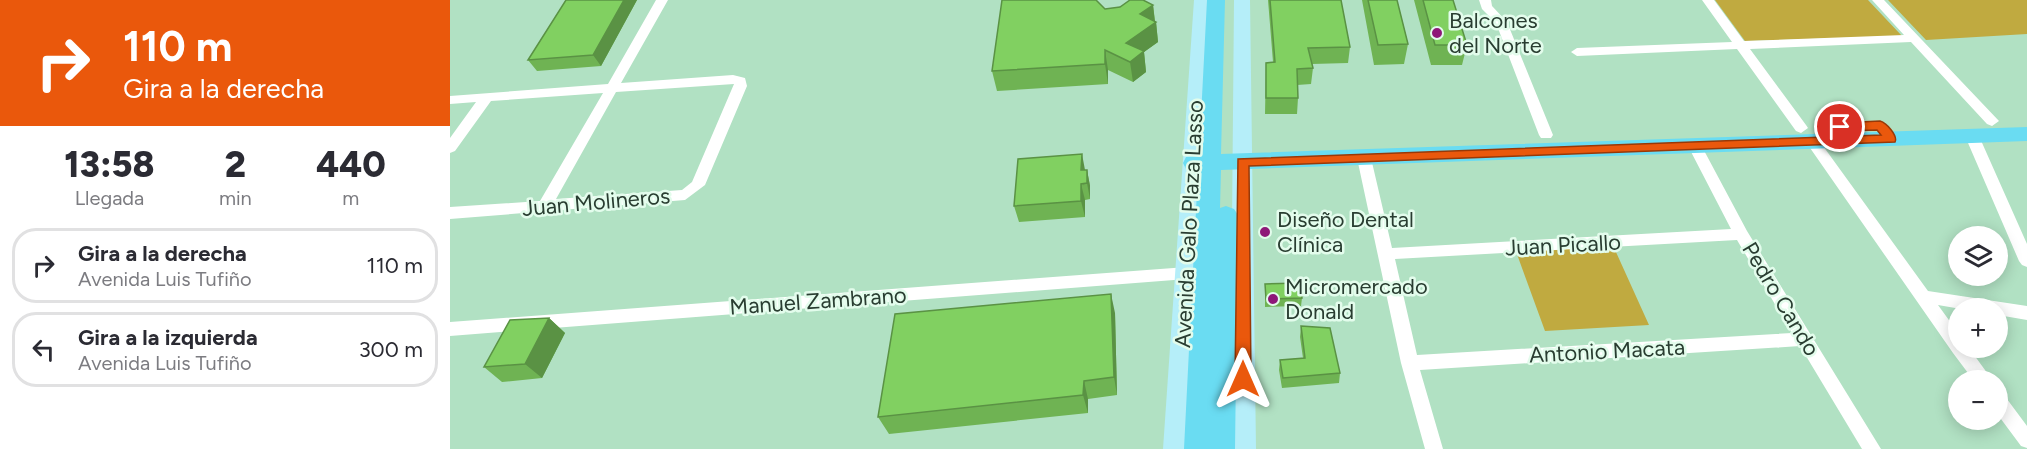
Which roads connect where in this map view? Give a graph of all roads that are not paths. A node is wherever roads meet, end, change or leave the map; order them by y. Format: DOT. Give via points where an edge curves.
graph roads {
  1 [pos="663,0"];
  2 [pos="1202,0"];
  3 [pos="1216,0"];
  4 [pos="1229,0"];
  5 [pos="1242,0"];
  6 [pos="1485,0"];
  7 [pos="1708,0"];
  8 [pos="1878,0"];
  9 [pos="1915,38"];
  10 [pos="1740,46"];
  11 [pos="1577,52"];
  12 [pos="611,88"];
  13 [pos="487,97"];
  14 [pos="450,99"];
  15 [pos="2027,120"];
  16 [pos="1992,121"];
  17 [pos="1885,132"];
  18 [pos="2027,134"];
  19 [pos="1546,135"];
  20 [pos="1807,135"];
  21 [pos="1972,136"];
  22 [pos="1720,138"];
  23 [pos="1695,146"];
  24 [pos="450,148"];
  25 [pos="1219,155"];
  26 [pos="1364,158"];
  27 [pos="544,207"];
  28 [pos="450,213"];
  29 [pos="1742,234"];
  30 [pos="1385,254"];
  31 [pos="2027,261"];
  32 [pos="1187,273"];
  33 [pos="1921,296"];
  34 [pos="2027,313"];
  35 [pos="450,329"];
  36 [pos="1948,333"];
  37 [pos="1805,339"];
  38 [pos="1967,358"];
  39 [pos="1410,363"];
  40 [pos="1976,370"];
  41 [pos="2008,414"];
  42 [pos="2027,440"];
  43 [pos="1176,449"];
  44 [pos="1199,449"];
  45 [pos="1220,449"];
  46 [pos="1243,449"];
  47 [pos="1434,449"];
  48 [pos="1872,449"];
  1 -- 12 [label="street"];
  2 -- 25 [label="main road, Avenida Galo Plaza Lasso"];
  3 -- 25 [label="main road, Avenida Galo Plaza Lasso"];
  4 -- 25 [label="main road, Avenida Galo Plaza Lasso"];
  5 -- 25 [label="main road, Avenida Galo Plaza Lasso"];
  6 -- 19 [label="street" via="1486,7 1501,22"];
  7 -- 10 [label="street"];
  8 -- 9 [label="street"];
  9 -- 10 [label="street"];
  9 -- 16 [label="street"];
  10 -- 11 [label="street"];
  10 -- 20 [label="street"];
  12 -- 13 [label="street"];
  12 -- 27 [label="street"];
  12 -- 27 [label="street, Juan Molineros" via="740,81 694,191 685,195"];
  13 -- 14 [label="street"];
  13 -- 24 [label="street"];
  15 -- 16 [label="main road"];
  16 -- 17 [label="main road"];
  17 -- 20 [label="main road"];
  17 -- 21 [label="main road"];
  18 -- 21 [label="main road"];
  19 -- 22 [label="main road"];
  19 -- 25 [label="main road"];
  20 -- 22 [label="main road"];
  20 -- 33 [label="street"];
  21 -- 31 [label="street"];
  22 -- 23 [label="main road"];
  23 -- 26 [label="main road"];
  23 -- 29 [label="street, Pedro Cando"];
  25 -- 26 [label="main road"];
  25 -- 32 [label="main road, Avenida Galo Plaza Lasso"];
  25 -- 44 [label="main road, Avenida Galo Plaza Lasso"];
  25 -- 45 [label="main road, Avenida Galo Plaza Lasso"];
  25 -- 46 [label="main road, Avenida Galo Plaza Lasso"];
  26 -- 30 [label="street"];
  27 -- 28 [label="street, Juan Molineros"];
  29 -- 30 [label="street, Juan Picallo"];
  29 -- 37 [label="street, Pedro Cando"];
  30 -- 39 [label="street"];
  32 -- 35 [label="street, Manuel Zambrano"];
  32 -- 43 [label="main road, Avenida Galo Plaza Lasso"];
  33 -- 34 [label="street"];
  33 -- 36 [label="street"];
  37 -- 39 [label="street, Antonio Macata"];
  37 -- 48 [label="street, Pedro Cando"];
  38 -- 40 [label="street"];
  39 -- 47 [label="street"];
  41 -- 42 [label="street"];
}
